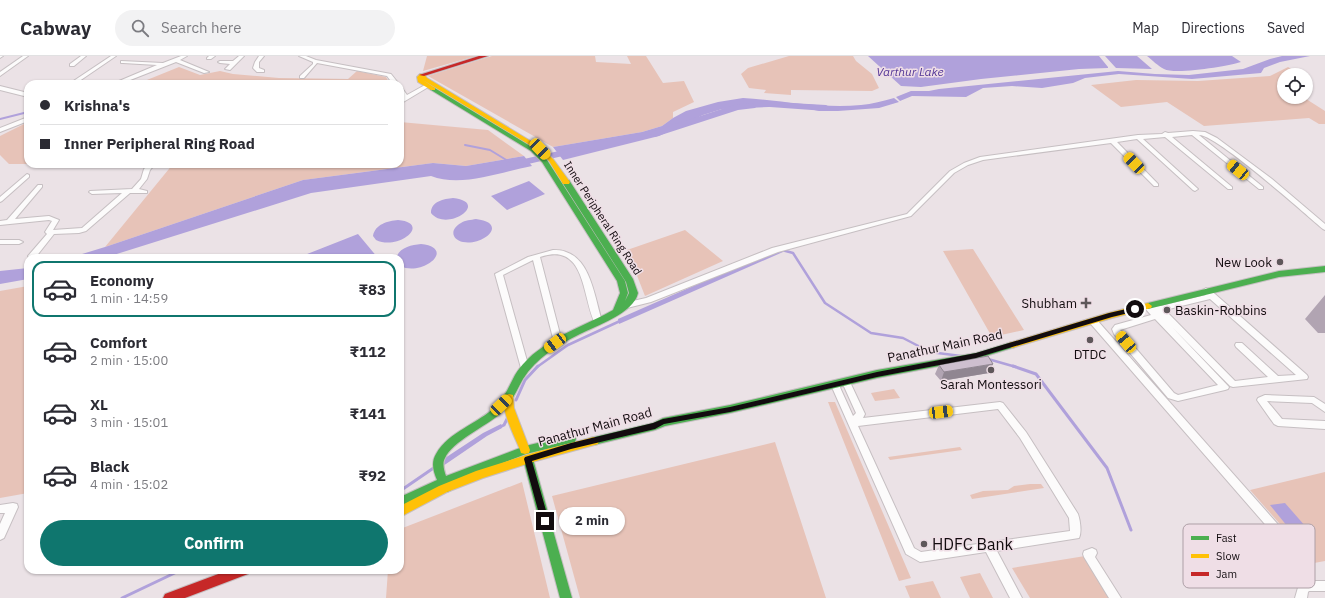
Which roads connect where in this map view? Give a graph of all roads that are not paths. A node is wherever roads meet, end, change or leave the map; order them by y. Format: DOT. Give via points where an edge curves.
graph roads {
  1 [pos="26,56"];
  2 [pos="84,56"];
  3 [pos="114,56"];
  4 [pos="185,56"];
  5 [pos="242,56"];
  6 [pos="262,56"];
  7 [pos="301,56"];
  8 [pos="485,56"];
  9 [pos="176,60"];
  10 [pos="315,61"];
  11 [pos="123,62"];
  12 [pos="220,62"];
  13 [pos="234,63"];
  14 [pos="165,64"];
  15 [pos="72,65"];
  16 [pos="228,69"];
  17 [pos="262,71"];
  18 [pos="206,72"];
  19 [pos="0,74"];
  20 [pos="302,77"];
  21 [pos="78,80"];
  22 [pos="125,80"];
  23 [pos="393,80"];
  24 [pos="424,80"];
  25 [pos="0,88"];
  26 [pos="404,92"];
  27 [pos="24,94"];
  28 [pos="408,96"];
  29 [pos="404,99"];
  30 [pos="24,121"];
  31 [pos="0,130"];
  32 [pos="1193,133"];
  33 [pos="1165,134"];
  34 [pos="1138,137"];
  35 [pos="1113,140"];
  36 [pos="548,161"];
  37 [pos="148,168"];
  38 [pos="27,176"];
  39 [pos="1156,185"];
  40 [pos="40,186"];
  41 [pos="1230,188"];
  42 [pos="1261,188"];
  43 [pos="1195,189"];
  44 [pos="131,191"];
  45 [pos="92,192"];
  46 [pos="145,192"];
  47 [pos="0,200"];
  48 [pos="9,222"];
  49 [pos="0,223"];
  50 [pos="1325,228"];
  51 [pos="51,233"];
  52 [pos="0,242"];
  53 [pos="19,242"];
  54 [pos="34,254"];
  55 [pos="536,256"];
  56 [pos="1325,269"];
  57 [pos="1209,294"];
  58 [pos="627,305"];
  59 [pos="1154,309"];
  60 [pos="617,311"];
  61 [pos="598,321"];
  62 [pos="1093,321"];
  63 [pos="558,342"];
  64 [pos="1239,345"];
  65 [pos="525,368"];
  66 [pos="1276,380"];
  67 [pos="846,382"];
  68 [pos="835,385"];
  69 [pos="509,398"];
  70 [pos="1325,409"];
  71 [pos="852,423"];
  72 [pos="1325,425"];
  73 [pos="526,455"];
  74 [pos="445,484"];
  75 [pos="404,500"];
  76 [pos="0,509"];
  77 [pos="404,510"];
  78 [pos="1272,524"];
  79 [pos="0,535"];
  80 [pos="989,547"];
  81 [pos="1092,553"];
  82 [pos="233,574"];
  83 [pos="1303,588"];
  84 [pos="169,598"];
  85 [pos="566,598"];
  86 [pos="1016,598"];
  87 [pos="1115,598"];
  88 [pos="1301,598"];
  1 -- 19 [label="street"];
  2 -- 15 [label="street"];
  3 -- 21 [label="street"];
  4 -- 9 [label="street"];
  5 -- 13 [label="street"];
  6 -- 17 [label="street" via="256,68"];
  7 -- 10 [label="street"];
  8 -- 24 [label="main road"];
  9 -- 14 [label="street"];
  9 -- 18 [label="street"];
  10 -- 20 [label="street"];
  10 -- 23 [label="street" via="389,75"];
  11 -- 14 [label="street"];
  12 -- 13 [label="street"];
  13 -- 16 [label="street"];
  14 -- 22 [label="street"];
  24 -- 28 [label="street" via="416,92"];
  24 -- 36 [label="main road, Inner Peripheral Ring Road" via="536,150"];
  25 -- 27 [label="street"];
  26 -- 28 [label="street"];
  28 -- 29 [label="street"];
  30 -- 31 [label="street"];
  32 -- 33 [label="street"];
  32 -- 42 [label="street"];
  32 -- 50 [label="street" via="1203,133 1215,139 1270,180"];
  33 -- 34 [label="street"];
  33 -- 41 [label="street"];
  34 -- 35 [label="street"];
  34 -- 43 [label="street"];
  35 -- 39 [label="street"];
  35 -- 58 [label="street" via="982,158 952,172 909,215 775,250 648,300"];
  36 -- 58 [label="main road, Inner Peripheral Ring Road" via="632,286 633,298"];
  36 -- 60 [label="main road, Inner Peripheral Ring Road" via="621,281 625,290"];
  37 -- 44 [label="street" via="144,179"];
  38 -- 47 [label="street"];
  40 -- 48 [label="street"];
  44 -- 45 [label="street"];
  44 -- 46 [label="street"];
  44 -- 51 [label="street" via="84,230"];
  48 -- 49 [label="street"];
  48 -- 51 [label="street" via="53,218 56,220 48,231"];
  51 -- 54 [label="street"];
  52 -- 53 [label="street"];
  55 -- 61 [label="street" via="561,252 576,262 582,269"];
  55 -- 63 [label="street"];
  55 -- 65 [label="street" via="499,274"];
  56 -- 57 [label="main road, Panathur Main Road" via="1279,274"];
  57 -- 59 [label="main road, Panathur Main Road"];
  57 -- 66 [label="street" via="1304,377"];
  58 -- 60 [label="main road"];
  59 -- 59 [label="street" via="1116,329 1171,396 1178,398 1225,388"];
  59 -- 62 [label="main road, Panathur Main Road" via="1111,315"];
  59 -- 66 [label="street" via="1233,384"];
  60 -- 61 [label="main road"];
  61 -- 63 [label="main road"];
  62 -- 67 [label="main road, Panathur Main Road" via="976,356"];
  62 -- 78 [label="street"];
  63 -- 65 [label="main road"];
  64 -- 66 [label="street"];
  65 -- 69 [label="main road"];
  67 -- 68 [label="main road, Panathur Main Road"];
  67 -- 71 [label="street" via="861,414"];
  68 -- 71 [label="street"];
  68 -- 73 [label="main road, Panathur Main Road" via="663,422 652,420"];
  69 -- 73 [label="main road" via="510,412"];
  69 -- 74 [label="main road" via="439,456 438,468"];
  70 -- 72 [label="street" via="1314,400 1261,400 1281,423"];
  71 -- 80 [label="street" via="910,551 920,557"];
  71 -- 80 [label="street" via="1000,405 1023,435 1074,517 1075,535"];
  73 -- 74 [label="main road, Panathur Main Road"];
  73 -- 85 [label="main road"];
  74 -- 75 [label="main road, Panathur Main Road"];
  74 -- 77 [label="main road, Panathur Main Road"];
  76 -- 79 [label="street" via="13,506"];
  80 -- 86 [label="street"];
  81 -- 87 [label="street" via="1088,554"];
  82 -- 84 [label="main road"];
  83 -- 88 [label="street"];
}
